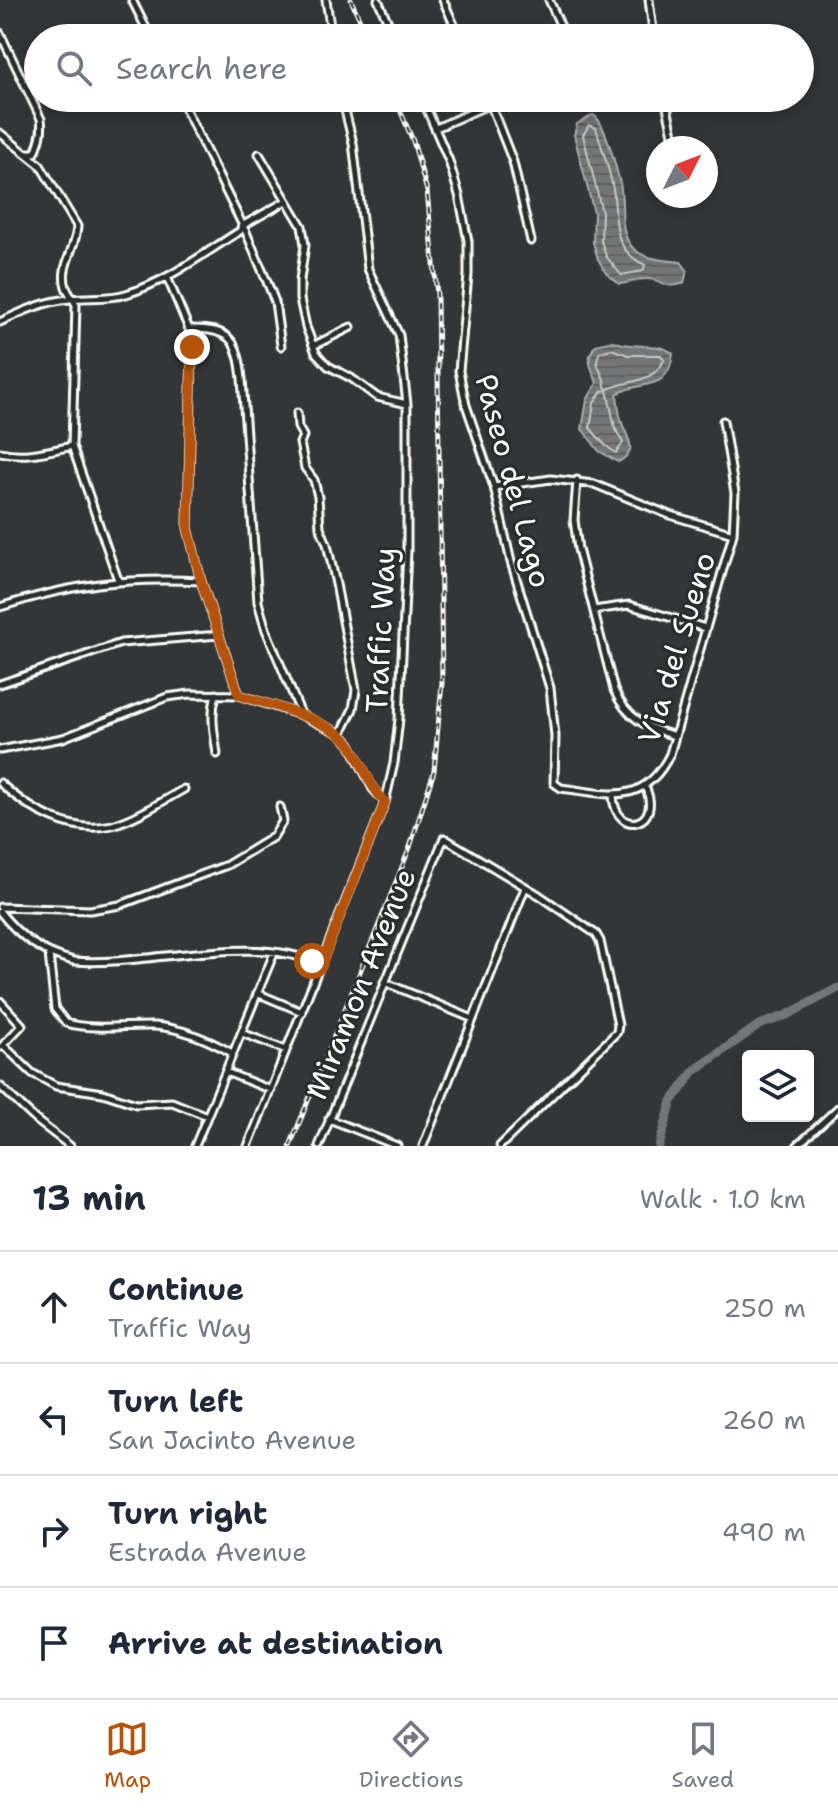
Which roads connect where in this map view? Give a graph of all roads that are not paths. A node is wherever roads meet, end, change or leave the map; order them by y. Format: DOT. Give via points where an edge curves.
graph roads {
  1 [pos="132,0"];
  2 [pos="326,0"];
  3 [pos="443,0"];
  4 [pos="549,0"];
  5 [pos="649,0"];
  6 [pos="380,1"];
  7 [pos="144,24"];
  8 [pos="330,24"];
  9 [pos="389,24"];
  10 [pos="454,24"];
  11 [pos="560,24"];
  12 [pos="652,24"];
  13 [pos="0,33"];
  14 [pos="24,83"];
  15 [pos="38,112"];
  16 [pos="187,112"];
  17 [pos="345,112"];
  18 [pos="429,112"];
  19 [pos="467,112"];
  20 [pos="493,112"];
  21 [pos="668,112"];
  22 [pos="436,128"];
  23 [pos="0,133"];
  24 [pos="673,136"];
  25 [pos="28,154"];
  26 [pos="259,154"];
  27 [pos="287,201"];
  28 [pos="242,226"];
  29 [pos="531,241"];
  30 [pos="167,277"];
  31 [pos="74,298"];
  32 [pos="0,322"];
  33 [pos="351,327"];
  34 [pos="189,329"];
  35 [pos="281,346"];
  36 [pos="313,346"];
  37 [pos="407,404"];
  38 [pos="297,413"];
  39 [pos="723,421"];
  40 [pos="72,446"];
  41 [pos="0,452"];
  42 [pos="577,480"];
  43 [pos="494,487"];
  44 [pos="733,534"];
  45 [pos="118,580"];
  46 [pos="201,581"];
  47 [pos="0,607"];
  48 [pos="594,610"];
  49 [pos="705,628"];
  50 [pos="219,635"];
  51 [pos="0,684"];
  52 [pos="216,694"];
  53 [pos="239,695"];
  54 [pos="301,715"];
  55 [pos="341,734"];
  56 [pos="675,736"];
  57 [pos="0,750"];
  58 [pos="217,754"];
  59 [pos="0,783"];
  60 [pos="554,783"];
  61 [pos="645,787"];
  62 [pos="184,789"];
  63 [pos="613,796"];
  64 [pos="385,802"];
  65 [pos="280,807"];
  66 [pos="525,888"];
  67 [pos="0,910"];
  68 [pos="49,953"];
  69 [pos="274,953"];
  70 [pos="321,965"];
  71 [pos="384,982"];
  72 [pos="257,993"];
  73 [pos="0,1001"];
  74 [pos="302,1012"];
  75 [pos="473,1019"];
  76 [pos="242,1033"];
  77 [pos="1,1047"];
  78 [pos="286,1050"];
  79 [pos="232,1053"];
  80 [pos="226,1072"];
  81 [pos="0,1086"];
  82 [pos="271,1090"];
  83 [pos="838,1108"];
  84 [pos="207,1116"];
  85 [pos="329,1119"];
  86 [pos="70,1146"];
  87 [pos="195,1146"];
  88 [pos="248,1146"];
  89 [pos="319,1146"];
  90 [pos="397,1146"];
  91 [pos="423,1146"];
  92 [pos="500,1146"];
  93 [pos="797,1146"];
  1 -- 7 [label="street"];
  2 -- 8 [label="street"];
  3 -- 10 [label="street"];
  4 -- 11 [label="street"];
  5 -- 12 [label="street"];
  6 -- 9 [label="street"];
  13 -- 14 [label="street"];
  15 -- 25 [label="street" via="43,129 35,153"];
  16 -- 28 [label="street"];
  17 -- 37 [label="street, Traffic Way" via="368,269 399,335"];
  18 -- 22 [label="street, Paseo del Lago"];
  19 -- 22 [label="street"];
  20 -- 29 [label="street" via="513,162"];
  21 -- 24 [label="street"];
  22 -- 43 [label="street, Paseo del Lago" via="468,241 462,392"];
  23 -- 25 [label="street"];
  25 -- 31 [label="street" via="77,226 64,277"];
  26 -- 27 [label="street"];
  27 -- 28 [label="street"];
  27 -- 36 [label="street" via="304,232 300,290"];
  28 -- 30 [label="street"];
  28 -- 35 [label="street" via="275,302"];
  30 -- 31 [label="street" via="125,294"];
  30 -- 34 [label="street"];
  31 -- 32 [label="street" via="33,307"];
  31 -- 40 [label="street"];
  33 -- 36 [label="street"];
  34 -- 46 [label="street" via="193,368 188,528"];
  34 -- 54 [label="street" via="219,332 238,348 258,602"];
  36 -- 37 [label="street" via="328,366 369,393"];
  37 -- 64 [label="street, Traffic Way" via="399,719"];
  38 -- 55 [label="street" via="355,684 353,709"];
  39 -- 44 [label="street, Via del Sueno" via="735,493"];
  40 -- 41 [label="street" via="14,456"];
  40 -- 45 [label="street"];
  42 -- 43 [label="street" via="536,479"];
  42 -- 44 [label="street"];
  42 -- 48 [label="street" via="575,534"];
  43 -- 60 [label="street, Paseo del Lago" via="550,688"];
  44 -- 49 [label="street, Via del Sueno"];
  45 -- 46 [label="street"];
  45 -- 47 [label="street"];
  46 -- 50 [label="street"];
  48 -- 49 [label="street" via="629,605"];
  48 -- 56 [label="street" via="622,705 646,726"];
  49 -- 56 [label="street, Via del Sueno"];
  50 -- 51 [label="street" via="121,643"];
  50 -- 53 [label="street"];
  52 -- 53 [label="street"];
  52 -- 57 [label="street" via="167,697 63,738"];
  52 -- 58 [label="street" via="212,724"];
  53 -- 54 [label="street"];
  54 -- 55 [label="street"];
  55 -- 64 [label="street"];
  56 -- 61 [label="street, Via del Sueno" via="665,764"];
  59 -- 62 [label="street" via="42,812 87,827 124,820"];
  60 -- 63 [label="street, Via del Sueno"];
  61 -- 63 [label="street, Via del Sueno"];
  61 -- 63 [label="street" via="650,809 636,822 618,816"];
  64 -- 70 [label="street, Traffic Way"];
  65 -- 67 [label="street" via="283,821 273,837 227,865 149,894 102,909"];
  66 -- 71 [label="street, Miramon Avenue" via="444,838"];
  66 -- 75 [label="street"];
  66 -- 92 [label="street" via="596,934 617,1032"];
  67 -- 68 [label="street" via="25,940"];
  68 -- 69 [label="street" via="87,962"];
  68 -- 79 [label="street" via="55,1009 66,1023 170,1028"];
  69 -- 70 [label="street"];
  69 -- 72 [label="street"];
  70 -- 74 [label="street, Traffic Way"];
  71 -- 75 [label="street"];
  71 -- 85 [label="street, Miramon Avenue"];
  72 -- 74 [label="street"];
  72 -- 76 [label="street"];
  73 -- 77 [label="street" via="22,1025"];
  74 -- 78 [label="street, Traffic Way"];
  75 -- 91 [label="street"];
  76 -- 78 [label="street"];
  76 -- 79 [label="street"];
  77 -- 84 [label="street" via="56,1086 136,1104 172,1102"];
  78 -- 82 [label="street, Traffic Way"];
  79 -- 80 [label="street"];
  80 -- 82 [label="street"];
  80 -- 84 [label="street"];
  81 -- 86 [label="street"];
  82 -- 88 [label="street, Traffic Way"];
  83 -- 93 [label="street"];
  84 -- 87 [label="street"];
  85 -- 89 [label="street, Miramon Avenue"];
  85 -- 90 [label="street"];
}
